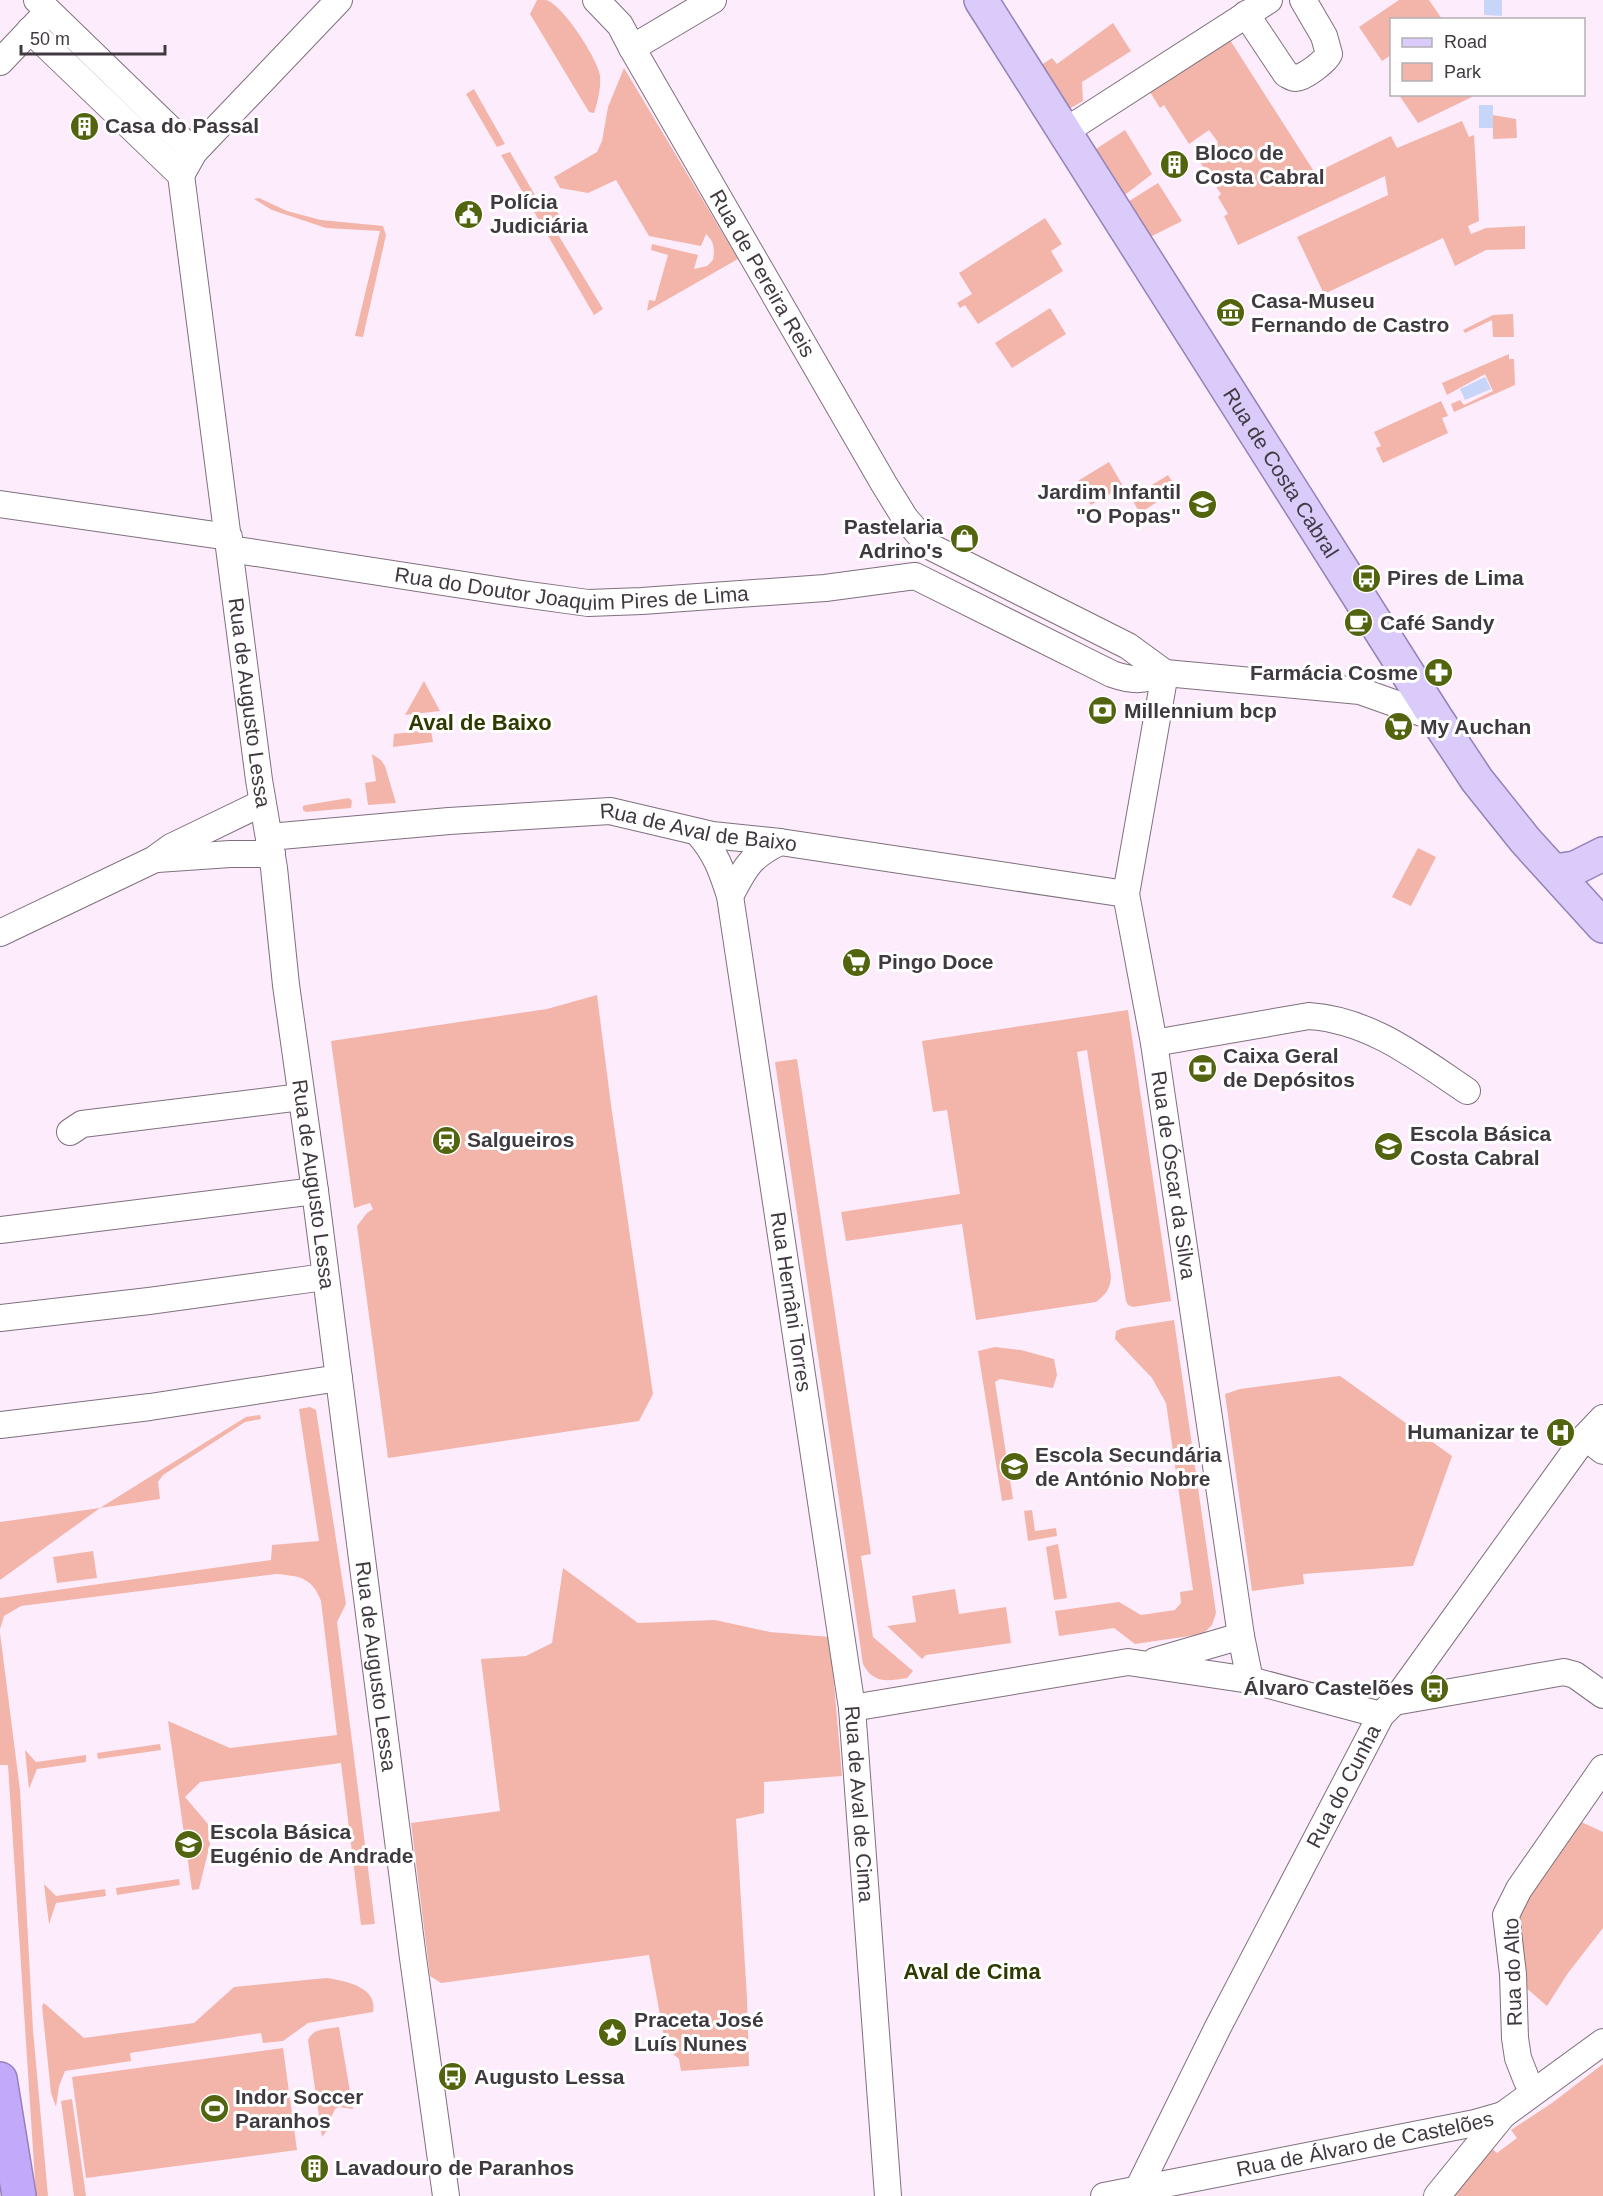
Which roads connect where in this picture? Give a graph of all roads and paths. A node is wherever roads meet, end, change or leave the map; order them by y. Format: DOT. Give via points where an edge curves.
graph roads {
  1 [pos="339,0"];
  2 [pos="596,0"];
  3 [pos="713,0"];
  4 [pos="981,0"];
  5 [pos="1269,0"];
  6 [pos="1303,0"];
  7 [pos="48,4"];
  8 [pos="1246,14"];
  9 [pos="30,30"];
  10 [pos="632,48"];
  11 [pos="0,62"];
  12 [pos="1064,132"];
  13 [pos="194,152"];
  14 [pos="181,175"];
  15 [pos="0,504"];
  16 [pos="229,543"];
  17 [pos="929,546"];
  18 [pos="915,576"];
  19 [pos="1404,665"];
  20 [pos="1165,673"];
  21 [pos="1360,691"];
  22 [pos="1436,718"];
  23 [pos="262,804"];
  24 [pos="697,832"];
  25 [pos="780,842"];
  26 [pos="270,845"];
  27 [pos="1603,854"];
  28 [pos="153,860"];
  29 [pos="1560,879"];
  30 [pos="1126,894"];
  31 [pos="730,896"];
  32 [pos="1603,896"];
  33 [pos="1603,926"];
  34 [pos="0,933"];
  35 [pos="1154,1043"];
  36 [pos="1467,1091"];
  37 [pos="301,1097"];
  38 [pos="70,1132"];
  39 [pos="315,1191"];
  40 [pos="0,1230"];
  41 [pos="325,1277"];
  42 [pos="0,1318"];
  43 [pos="339,1378"];
  44 [pos="96,1395"];
  45 [pos="0,1407"];
  46 [pos="1603,1418"];
  47 [pos="0,1425"];
  48 [pos="1594,1444"];
  49 [pos="1241,1636"];
  50 [pos="1146,1664"];
  51 [pos="1250,1680"];
  52 [pos="1603,1695"];
  53 [pos="852,1708"];
  54 [pos="1388,1708"];
  55 [pos="1603,1768"];
  56 [pos="1603,2042"];
  57 [pos="0,2079"];
  58 [pos="1536,2090"];
  59 [pos="1503,2115"];
  60 [pos="0,2137"];
  61 [pos="1138,2189"];
  62 [pos="10,2196"];
  63 [pos="20,2196"];
  64 [pos="446,2196"];
  65 [pos="888,2196"];
  66 [pos="1104,2196"];
  67 [pos="1437,2196"];
  1 -- 13 [label="street"];
  2 -- 10 [label="street, Rua de Pereira Reis" via="620,25"];
  3 -- 10 [label="street"];
  4 -- 12 [label="main road, Rua de Costa Cabral"];
  5 -- 8 [label="street"];
  6 -- 8 [label="street" via="1324,36 1329,54 1300,78 1286,74"];
  7 -- 9 [label="street"];
  7 -- 13 [label="street"];
  8 -- 12 [label="street"];
  9 -- 11 [label="street"];
  9 -- 14 [label="street"];
  10 -- 17 [label="street, Rua de Pereira Reis" via="884,484"];
  12 -- 19 [label="main road, Rua de Costa Cabral"];
  13 -- 14 [label="street"];
  14 -- 16 [label="street, Rua de Augusto Lessa"];
  15 -- 16 [label="street, Rua do Doutor Joaquim Pires de Lima"];
  16 -- 18 [label="street, Rua do Doutor Joaquim Pires de Lima" via="514,594 588,603 825,588"];
  16 -- 23 [label="street, Rua de Augusto Lessa"];
  17 -- 18 [label="street"];
  17 -- 20 [label="street" via="1128,646"];
  18 -- 20 [label="street" via="1112,674 1142,681"];
  19 -- 21 [label="street" via="1398,678 1388,685"];
  19 -- 22 [label="main road, Rua de Costa Cabral"];
  20 -- 21 [label="street"];
  20 -- 30 [label="street, Rua de Óscar da Silva"];
  21 -- 22 [label="street"];
  22 -- 29 [label="main road, Rua de Costa Cabral" via="1478,780"];
  23 -- 26 [label="street, Rua de Augusto Lessa"];
  23 -- 28 [label="street" via="171,847"];
  24 -- 25 [label="street, Rua de Aval de Baixo"];
  24 -- 26 [label="street, Rua de Aval de Baixo" via="610,811 450,821"];
  24 -- 31 [label="street, Rua Hernâni Torres" via="719,861"];
  25 -- 30 [label="street, Rua de Aval de Baixo"];
  25 -- 31 [label="street" via="748,863"];
  26 -- 28 [label="street, Rua de Aval de Baixo" via="230,854"];
  26 -- 37 [label="street, Rua de Augusto Lessa"];
  27 -- 29 [label="main road"];
  28 -- 34 [label="street"];
  29 -- 32 [label="main road"];
  29 -- 33 [label="main road, Rua de Costa Cabral"];
  30 -- 35 [label="street, Rua de Óscar da Silva"];
  31 -- 53 [label="street, Rua Hernâni Torres"];
  35 -- 36 [label="street" via="1310,1016 1331,1017 1355,1024 1403,1048"];
  35 -- 49 [label="street, Rua de Óscar da Silva"];
  37 -- 38 [label="street" via="82,1125"];
  37 -- 39 [label="street, Rua de Augusto Lessa"];
  39 -- 40 [label="street"];
  39 -- 41 [label="street, Rua de Augusto Lessa"];
  41 -- 42 [label="street" via="100,1311"];
  41 -- 43 [label="street, Rua de Augusto Lessa"];
  43 -- 47 [label="street"];
  43 -- 64 [label="street, Rua de Augusto Lessa"];
  44 -- 45 [label="street"];
  46 -- 48 [label="street, Rua do Cunha"];
  48 -- 54 [label="street, Rua do Cunha"];
  49 -- 50 [label="street, Rua de Aval de Cima"];
  49 -- 51 [label="street, Rua de Óscar da Silva"];
  50 -- 51 [label="street, Rua de Aval de Cima"];
  50 -- 53 [label="street, Rua de Aval de Cima" via="1128,1662"];
  51 -- 54 [label="street, Rua de Aval de Cima"];
  52 -- 54 [label="street" via="1575,1675 1564,1672"];
  53 -- 65 [label="street, Rua de Aval de Cima"];
  54 -- 61 [label="street, Rua do Cunha" via="1218,2027"];
  55 -- 58 [label="street, Rua do Alto" via="1519,1888 1506,1915 1518,2058 1527,2081"];
  56 -- 58 [label="street, Rua de Álvaro de Castelões"];
  57 -- 63 [label="highway"];
  58 -- 59 [label="street, Rua de Álvaro de Castelões"];
  59 -- 61 [label="street, Rua de Álvaro de Castelões"];
  59 -- 67 [label="street"];
  60 -- 62 [label="highway"];
  61 -- 66 [label="street, Rua de Álvaro de Castelões"];
}
